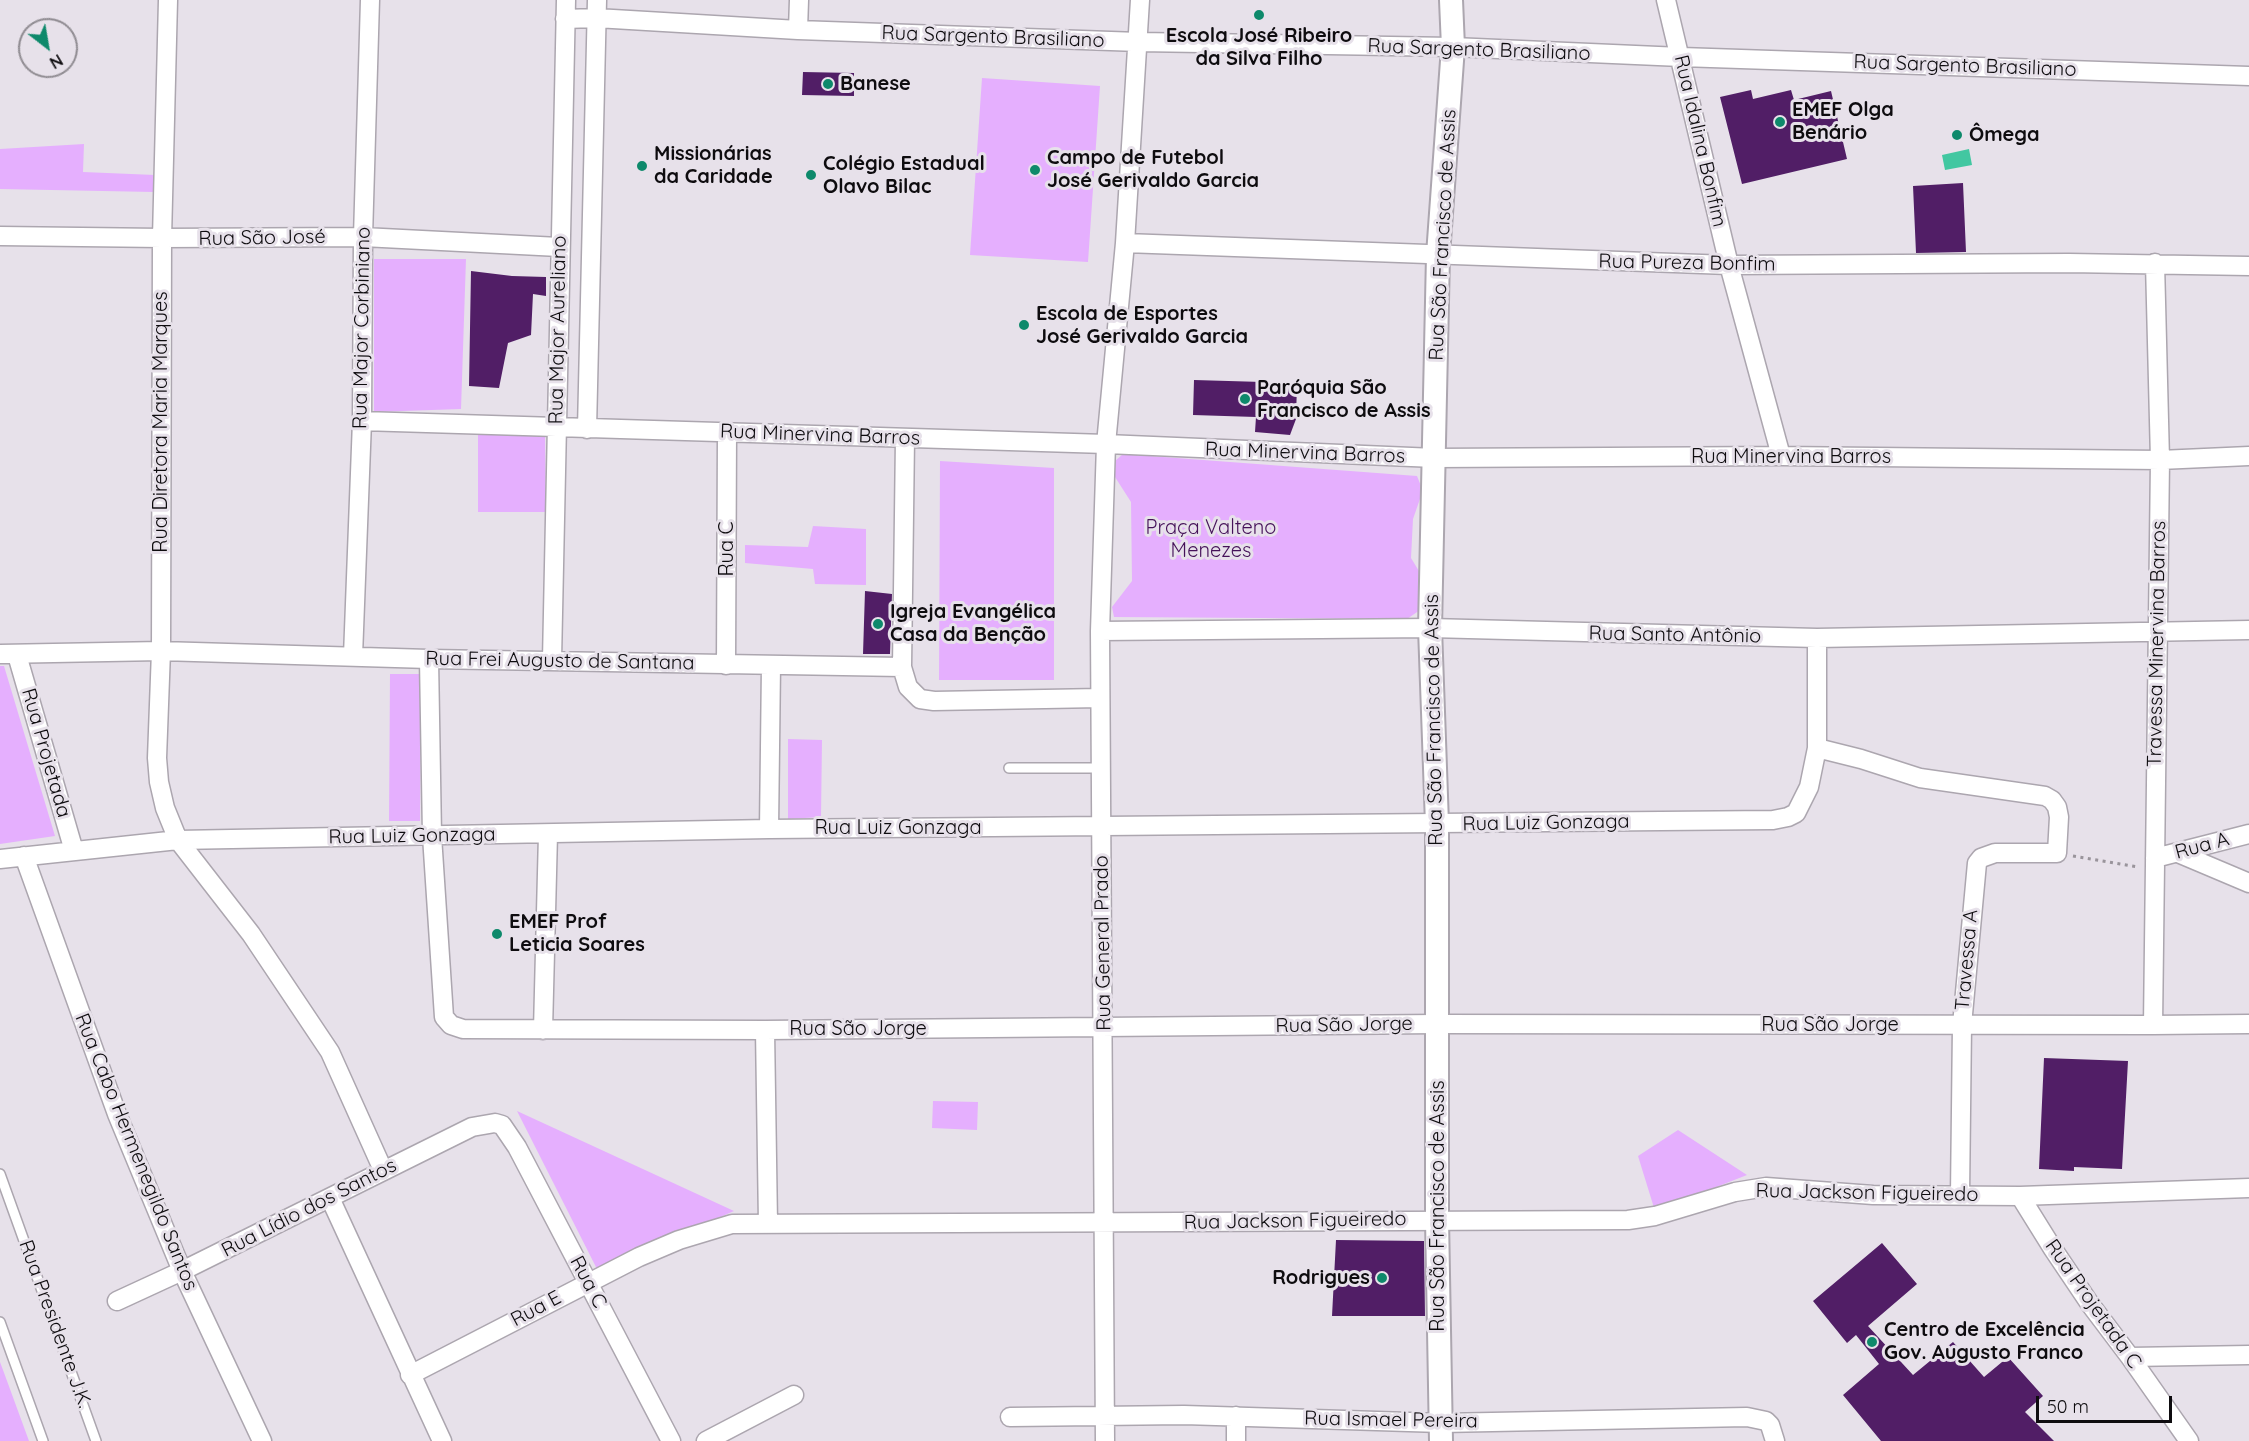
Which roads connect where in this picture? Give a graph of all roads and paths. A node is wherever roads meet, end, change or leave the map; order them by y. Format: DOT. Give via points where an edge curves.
graph roads {
  1 [pos="168,0"];
  2 [pos="370,0"];
  3 [pos="566,0"];
  4 [pos="597,0"];
  5 [pos="799,0"];
  6 [pos="1140,0"];
  7 [pos="1451,0"];
  8 [pos="1666,0"];
  9 [pos="596,18"];
  10 [pos="565,19"];
  11 [pos="798,30"];
  12 [pos="1139,42"];
  13 [pos="1453,47"];
  14 [pos="1680,57"];
  15 [pos="2249,75"];
  16 [pos="0,236"];
  17 [pos="363,237"];
  18 [pos="162,238"];
  19 [pos="1125,243"];
  20 [pos="559,247"];
  21 [pos="1438,255"];
  22 [pos="2155,263"];
  23 [pos="1729,265"];
  24 [pos="2249,266"];
  25 [pos="362,421"];
  26 [pos="556,427"];
  27 [pos="587,429"];
  28 [pos="727,433"];
  29 [pos="905,438"];
  30 [pos="1106,444"];
  31 [pos="1781,456"];
  32 [pos="2249,456"];
  33 [pos="1435,458"];
  34 [pos="2160,460"];
  35 [pos="1430,628"];
  36 [pos="2249,630"];
  37 [pos="1100,631"];
  38 [pos="2157,633"];
  39 [pos="1817,638"];
  40 [pos="161,651"];
  41 [pos="9,654"];
  42 [pos="352,656"];
  43 [pos="429,659"];
  44 [pos="552,660"];
  45 [pos="726,664"];
  46 [pos="771,665"];
  47 [pos="902,667"];
  48 [pos="1100,698"];
  49 [pos="1817,748"];
  50 [pos="1009,768"];
  51 [pos="1101,768"];
  52 [pos="1437,824"];
  53 [pos="1102,827"];
  54 [pos="769,829"];
  55 [pos="548,834"];
  56 [pos="2249,834"];
  57 [pos="432,836"];
  58 [pos="178,840"];
  59 [pos="74,851"];
  60 [pos="2057,853"];
  61 [pos="2178,853"];
  62 [pos="24,856"];
  63 [pos="2155,858"];
  64 [pos="0,859"];
  65 [pos="2249,883"];
  66 [pos="1437,1024"];
  67 [pos="2249,1024"];
  68 [pos="1962,1025"];
  69 [pos="2153,1025"];
  70 [pos="1104,1028"];
  71 [pos="543,1030"];
  72 [pos="765,1030"];
  73 [pos="502,1125"];
  74 [pos="383,1170"];
  75 [pos="0,1174"];
  76 [pos="2249,1188"];
  77 [pos="1960,1195"];
  78 [pos="2020,1196"];
  79 [pos="330,1198"];
  80 [pos="1437,1219"];
  81 [pos="1105,1223"];
  82 [pos="732,1224"];
  83 [pos="768,1224"];
  84 [pos="182,1272"];
  85 [pos="588,1282"];
  86 [pos="117,1301"];
  87 [pos="0,1322"];
  88 [pos="2249,1354"];
  89 [pos="2130,1357"];
  90 [pos="410,1375"];
  91 [pos="794,1395"];
  92 [pos="1105,1416"];
  93 [pos="1236,1416"];
  94 [pos="1010,1417"];
  95 [pos="1441,1432"];
  96 [pos="1772,1433"];
  97 [pos="43,1441"];
  98 [pos="96,1441"];
  99 [pos="262,1441"];
  100 [pos="442,1441"];
  101 [pos="671,1441"];
  102 [pos="706,1441"];
  103 [pos="1105,1441"];
  104 [pos="1236,1441"];
  105 [pos="2189,1441"];
  1 -- 18 [label="street, Rua Diretora Maria Marques"];
  2 -- 17 [label="street, Rua Major Corbiniano"];
  3 -- 10 [label="street, Rua Major Aureliano"];
  4 -- 9 [label="street, Rua Major Aureliano"];
  5 -- 11 [label="street"];
  6 -- 12 [label="street, Rua General Prado"];
  7 -- 13 [label="street, Rua São Francisco de Assis"];
  8 -- 14 [label="street, Rua Idalina Bonfim"];
  9 -- 10 [label="street, Rua Sargento Brasiliano"];
  9 -- 11 [label="street, Rua Sargento Brasiliano"];
  9 -- 27 [label="street, Rua Major Aureliano"];
  10 -- 20 [label="street, Rua Major Aureliano"];
  11 -- 12 [label="street, Rua Sargento Brasiliano"];
  12 -- 13 [label="street, Rua Sargento Brasiliano"];
  12 -- 19 [label="street, Rua General Prado"];
  13 -- 14 [label="street, Rua Sargento Brasiliano"];
  13 -- 21 [label="street, Rua São Francisco de Assis"];
  14 -- 15 [label="street, Rua Sargento Brasiliano"];
  14 -- 23 [label="street, Rua Idalina Bonfim"];
  16 -- 18 [label="street, Rua São José"];
  17 -- 18 [label="street, Rua São José"];
  17 -- 20 [label="street, Rua São José"];
  17 -- 25 [label="street, Rua Major Corbiniano"];
  18 -- 40 [label="street, Rua Diretora Maria Marques"];
  19 -- 21 [label="street, Rua Pureza Bonfim"];
  19 -- 30 [label="street, Rua General Prado"];
  20 -- 26 [label="street, Rua Major Aureliano"];
  21 -- 23 [label="street, Rua Pureza Bonfim"];
  21 -- 33 [label="street, Rua São Francisco de Assis"];
  22 -- 23 [label="street, Rua Pureza Bonfim"];
  22 -- 24 [label="street, Rua Pureza Bonfim"];
  22 -- 34 [label="street, Travessa Minervina Barros"];
  23 -- 31 [label="street, Rua Idalina Bonfim"];
  25 -- 26 [label="street, Rua Minervina Barros"];
  25 -- 42 [label="street, Rua Major Corbiniano"];
  26 -- 27 [label="street, Rua Minervina Barros"];
  26 -- 44 [label="street, Rua Major Aureliano"];
  27 -- 28 [label="street, Rua Minervina Barros"];
  28 -- 29 [label="street, Rua Minervina Barros"];
  28 -- 45 [label="street, Rua C"];
  29 -- 30 [label="street, Rua Minervina Barros"];
  29 -- 47 [label="street"];
  30 -- 33 [label="street, Rua Minervina Barros"];
  30 -- 37 [label="street, Rua General Prado"];
  31 -- 33 [label="street, Rua Minervina Barros"];
  31 -- 34 [label="street, Rua Minervina Barros"];
  32 -- 34 [label="street, Rua Minervina Barros"];
  33 -- 35 [label="street, Rua São Francisco de Assis"];
  34 -- 38 [label="street, Travessa Minervina Barros"];
  35 -- 37 [label="street, Rua Santo Antônio"];
  35 -- 39 [label="street, Rua Santo Antônio"];
  35 -- 52 [label="street, Rua São Francisco de Assis"];
  36 -- 38 [label="street, Rua Santo Antônio"];
  37 -- 48 [label="street, Rua General Prado"];
  38 -- 39 [label="street, Rua Santo Antônio"];
  38 -- 63 [label="street, Travessa Minervina Barros"];
  39 -- 49 [label="street"];
  40 -- 41 [label="street, Rua Frei Augusto de Santana"];
  40 -- 42 [label="street, Rua Frei Augusto de Santana"];
  40 -- 58 [label="street, Rua Diretora Maria Marques" via="157,771"];
  41 -- 59 [label="street, Rua Projetada"];
  42 -- 43 [label="street, Rua Frei Augusto de Santana"];
  43 -- 44 [label="street, Rua Frei Augusto de Santana"];
  43 -- 57 [label="street"];
  44 -- 45 [label="street, Rua Frei Augusto de Santana"];
  45 -- 46 [label="street, Rua Frei Augusto de Santana"];
  46 -- 47 [label="street, Rua Frei Augusto de Santana"];
  46 -- 54 [label="street"];
  47 -- 48 [label="street" via="908,687 925,701"];
  48 -- 51 [label="street, Rua General Prado"];
  49 -- 52 [label="street, Rua Luiz Gonzaga" via="1809,787 1796,813 1788,818"];
  49 -- 60 [label="street" via="1920,778 2046,796 2057,807"];
  50 -- 51 [label="lane"];
  51 -- 53 [label="street, Rua General Prado"];
  52 -- 53 [label="street, Rua Luiz Gonzaga"];
  52 -- 66 [label="street, Rua São Francisco de Assis"];
  53 -- 54 [label="street, Rua Luiz Gonzaga"];
  53 -- 70 [label="street, Rua General Prado"];
  54 -- 55 [label="street, Rua Luiz Gonzaga"];
  55 -- 57 [label="street, Rua Luiz Gonzaga"];
  55 -- 71 [label="street"];
  56 -- 61 [label="street, Rua A"];
  57 -- 58 [label="street, Rua Luiz Gonzaga"];
  57 -- 71 [label="street, Rua São Jorge" via="444,1017 451,1025 463,1029"];
  58 -- 59 [label="street, Rua Luiz Gonzaga"];
  58 -- 74 [label="street, Rua Diretora Maria Marques" via="251,934 313,1024 343,1079"];
  59 -- 62 [label="street, Rua Luiz Gonzaga"];
  60 -- 63 [label="path" via="2137,867"];
  60 -- 68 [label="street, Travessa A" via="1995,853 1977,863"];
  61 -- 63 [label="street, Rua A"];
  61 -- 65 [label="street"];
  62 -- 64 [label="street, Rua Luiz Gonzaga"];
  62 -- 84 [label="street, Rua Cabo Hermenegildo Santos" via="117,1114"];
  63 -- 69 [label="street, Travessa Minervina Barros"];
  66 -- 68 [label="street, Rua São Jorge"];
  66 -- 70 [label="street, Rua São Jorge"];
  66 -- 80 [label="street, Rua São Francisco de Assis"];
  67 -- 69 [label="street, Rua São Jorge"];
  68 -- 69 [label="street, Rua São Jorge"];
  68 -- 77 [label="street, Travessa A"];
  70 -- 72 [label="street, Rua São Jorge"];
  70 -- 81 [label="street, Rua General Prado"];
  71 -- 72 [label="street, Rua São Jorge"];
  72 -- 83 [label="street"];
  73 -- 74 [label="street, Rua Lídio dos Santos" via="472,1126"];
  73 -- 85 [label="street, Rua C"];
  74 -- 79 [label="street, Rua Lídio dos Santos"];
  75 -- 98 [label="lane, Rua Presidente J.K."];
  76 -- 78 [label="street, Rua Jackson Figueiredo"];
  77 -- 78 [label="street, Rua Jackson Figueiredo"];
  77 -- 80 [label="street, Rua Jackson Figueiredo" via="1873,1195 1766,1187 1628,1220"];
  78 -- 89 [label="street, Rua Projetada C" via="2084,1295"];
  79 -- 84 [label="street, Rua Lídio dos Santos"];
  79 -- 90 [label="street"];
  80 -- 81 [label="street, Rua Jackson Figueiredo"];
  80 -- 95 [label="street, Rua São Francisco de Assis"];
  81 -- 83 [label="street, Rua Jackson Figueiredo"];
  81 -- 92 [label="street, Rua General Prado"];
  82 -- 83 [label="street, Rua Jackson Figueiredo"];
  82 -- 85 [label="street, Rua E" via="679,1240"];
  84 -- 86 [label="street, Rua Lídio dos Santos"];
  84 -- 99 [label="street, Rua Cabo Hermenegildo Santos"];
  85 -- 90 [label="street, Rua E"];
  85 -- 101 [label="street, Rua C"];
  87 -- 97 [label="lane"];
  88 -- 89 [label="street"];
  89 -- 105 [label="street, Rua Projetada C"];
  90 -- 100 [label="street"];
  91 -- 102 [label="street"];
  92 -- 93 [label="street, Rua Ismael Pereira"];
  92 -- 94 [label="street, Rua Ismael Pereira"];
  92 -- 103 [label="street, Rua General Prado"];
  93 -- 95 [label="street, Rua Ismael Pereira"];
  93 -- 104 [label="street"];
  95 -- 96 [label="street, Rua Ismael Pereira" via="1726,1417 1756,1418"];
}
